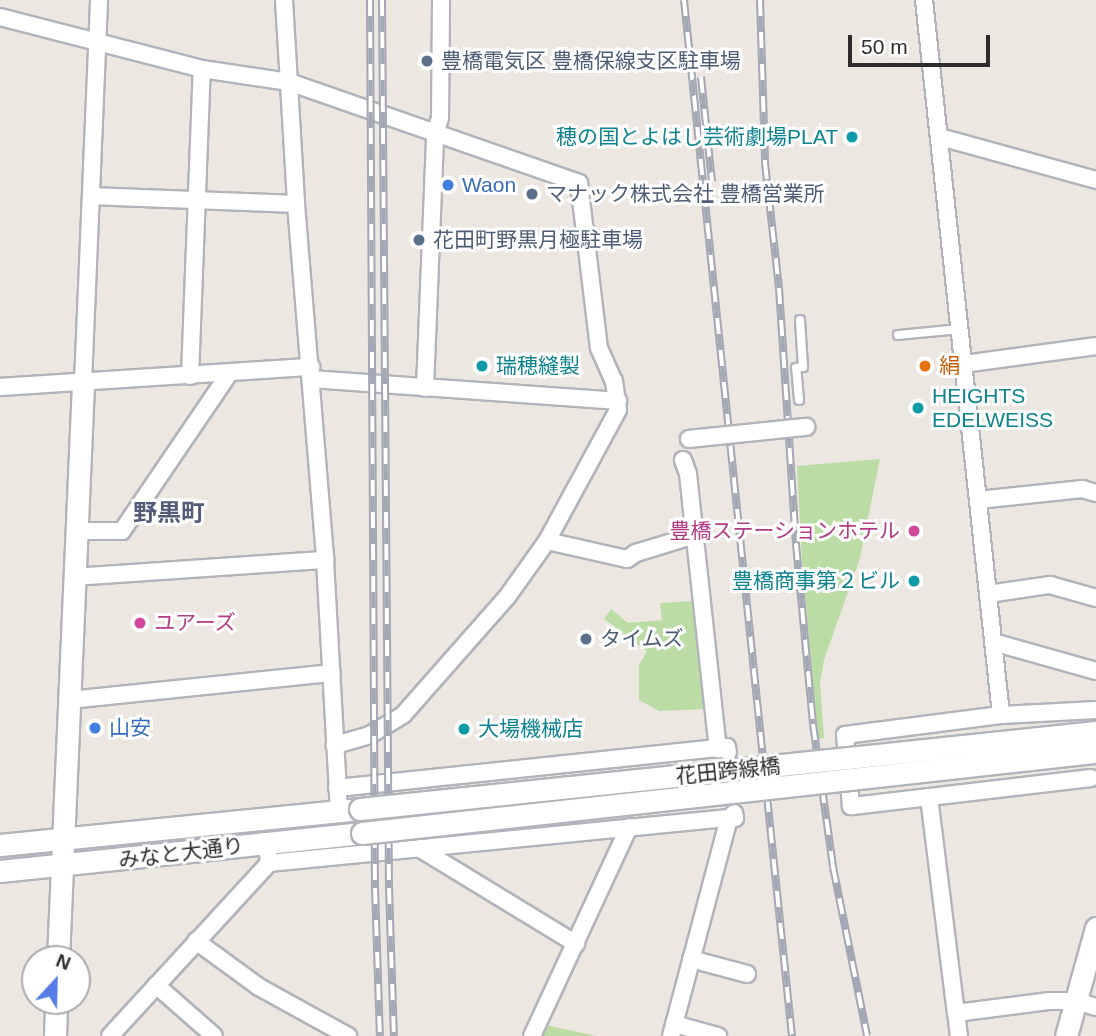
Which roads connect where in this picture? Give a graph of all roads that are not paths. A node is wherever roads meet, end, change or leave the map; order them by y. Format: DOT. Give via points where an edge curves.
graph roads {
  1 [pos="99,0"];
  2 [pos="284,0"];
  3 [pos="441,0"];
  4 [pos="924,0"];
  5 [pos="0,17"];
  6 [pos="97,42"];
  7 [pos="202,69"];
  8 [pos="289,82"];
  9 [pos="435,135"];
  10 [pos="940,137"];
  11 [pos="1096,180"];
  12 [pos="91,196"];
  13 [pos="196,199"];
  14 [pos="296,204"];
  15 [pos="800,320"];
  16 [pos="959,329"];
  17 [pos="898,335"];
  18 [pos="1096,346"];
  19 [pos="963,364"];
  20 [pos="311,373"];
  21 [pos="228,375"];
  22 [pos="190,376"];
  23 [pos="83,383"];
  24 [pos="0,387"];
  25 [pos="425,388"];
  26 [pos="799,400"];
  27 [pos="618,401"];
  28 [pos="806,427"];
  29 [pos="689,439"];
  30 [pos="683,460"];
  31 [pos="1096,493"];
  32 [pos="978,500"];
  33 [pos="75,531"];
  34 [pos="695,535"];
  35 [pos="547,541"];
  36 [pos="325,560"];
  37 [pos="74,577"];
  38 [pos="988,594"];
  39 [pos="1096,598"];
  40 [pos="993,642"];
  41 [pos="1096,671"];
  42 [pos="332,673"];
  43 [pos="70,700"];
  44 [pos="1096,710"];
  45 [pos="1000,715"];
  46 [pos="334,745"];
  47 [pos="1095,745"];
  48 [pos="1091,778"];
  49 [pos="337,788"];
  50 [pos="929,797"];
  51 [pos="360,809"];
  52 [pos="339,812"];
  53 [pos="629,827"];
  54 [pos="362,832"];
  55 [pos="62,840"];
  56 [pos="0,845"];
  57 [pos="419,848"];
  58 [pos="268,853"];
  59 [pos="61,867"];
  60 [pos="0,871"];
  61 [pos="1096,928"];
  62 [pos="196,942"];
  63 [pos="576,944"];
  64 [pos="58,945"];
  65 [pos="691,959"];
  66 [pos="747,974"];
  67 [pos="156,985"];
  68 [pos="1087,1004"];
  69 [pos="956,1013"];
  70 [pos="56,1015"];
  71 [pos="672,1030"];
  72 [pos="55,1036"];
  73 [pos="110,1036"];
  74 [pos="214,1036"];
  75 [pos="348,1036"];
  76 [pos="532,1036"];
  77 [pos="718,1036"];
  78 [pos="959,1036"];
  79 [pos="1066,1036"];
  1 -- 6 [label="street"];
  2 -- 8 [label="street"];
  3 -- 9 [label="street" via="440,118"];
  4 -- 10 [label="street"];
  5 -- 6 [label="street"];
  6 -- 7 [label="street"];
  6 -- 12 [label="street"];
  7 -- 8 [label="street"];
  7 -- 13 [label="street"];
  8 -- 9 [label="street"];
  8 -- 14 [label="street"];
  9 -- 25 [label="street"];
  9 -- 27 [label="street" via="579,183 599,348"];
  10 -- 11 [label="street"];
  10 -- 16 [label="street"];
  12 -- 13 [label="street"];
  12 -- 23 [label="street"];
  13 -- 14 [label="street"];
  13 -- 22 [label="street"];
  14 -- 20 [label="street"];
  15 -- 26 [label="lane" via="803,368 796,368"];
  16 -- 17 [label="lane"];
  16 -- 19 [label="street"];
  18 -- 19 [label="street"];
  19 -- 32 [label="street"];
  20 -- 21 [label="street"];
  20 -- 25 [label="street"];
  20 -- 36 [label="street"];
  21 -- 22 [label="street"];
  21 -- 33 [label="street" via="122,531"];
  22 -- 23 [label="street"];
  23 -- 24 [label="street"];
  23 -- 33 [label="street"];
  25 -- 27 [label="street"];
  27 -- 35 [label="street" via="618,410"];
  28 -- 29 [label="street, bridge"];
  30 -- 34 [label="street"];
  31 -- 32 [label="street" via="1082,489"];
  32 -- 38 [label="street"];
  33 -- 37 [label="street"];
  34 -- 35 [label="street" via="627,559"];
  34 -- 49 [label="street" via="723,750"];
  35 -- 46 [label="street" via="507,597 403,715 370,735"];
  36 -- 37 [label="street"];
  36 -- 42 [label="street"];
  37 -- 43 [label="street"];
  38 -- 39 [label="street" via="1049,585"];
  38 -- 40 [label="street"];
  40 -- 41 [label="street"];
  40 -- 45 [label="street"];
  42 -- 43 [label="street"];
  42 -- 46 [label="street"];
  43 -- 55 [label="street"];
  44 -- 45 [label="street"];
  45 -- 50 [label="street" via="845,735 851,806"];
  46 -- 49 [label="street"];
  47 -- 51 [label="street, 花田跨線橋, bridge"];
  47 -- 54 [label="street, 花田跨線橋, bridge"];
  48 -- 50 [label="street"];
  49 -- 52 [label="street"];
  50 -- 69 [label="street"];
  51 -- 52 [label="street, みなと大通り"];
  52 -- 55 [label="street, みなと大通り"];
  53 -- 57 [label="street"];
  53 -- 63 [label="street"];
  53 -- 65 [label="street" via="732,815"];
  54 -- 58 [label="street, みなと大通り"];
  55 -- 56 [label="street, みなと大通り"];
  55 -- 59 [label="street"];
  57 -- 58 [label="street"];
  57 -- 63 [label="street"];
  58 -- 59 [label="street, みなと大通り"];
  58 -- 62 [label="street"];
  59 -- 60 [label="street, みなと大通り"];
  59 -- 64 [label="street"];
  61 -- 68 [label="street"];
  62 -- 67 [label="street"];
  62 -- 75 [label="street" via="260,987"];
  63 -- 76 [label="street"];
  65 -- 66 [label="street"];
  65 -- 71 [label="street"];
  67 -- 73 [label="street"];
  67 -- 74 [label="street"];
  68 -- 69 [label="street" via="1050,1000"];
  68 -- 79 [label="street"];
  69 -- 78 [label="street"];
  70 -- 72 [label="street"];
  71 -- 77 [label="street"];
}
